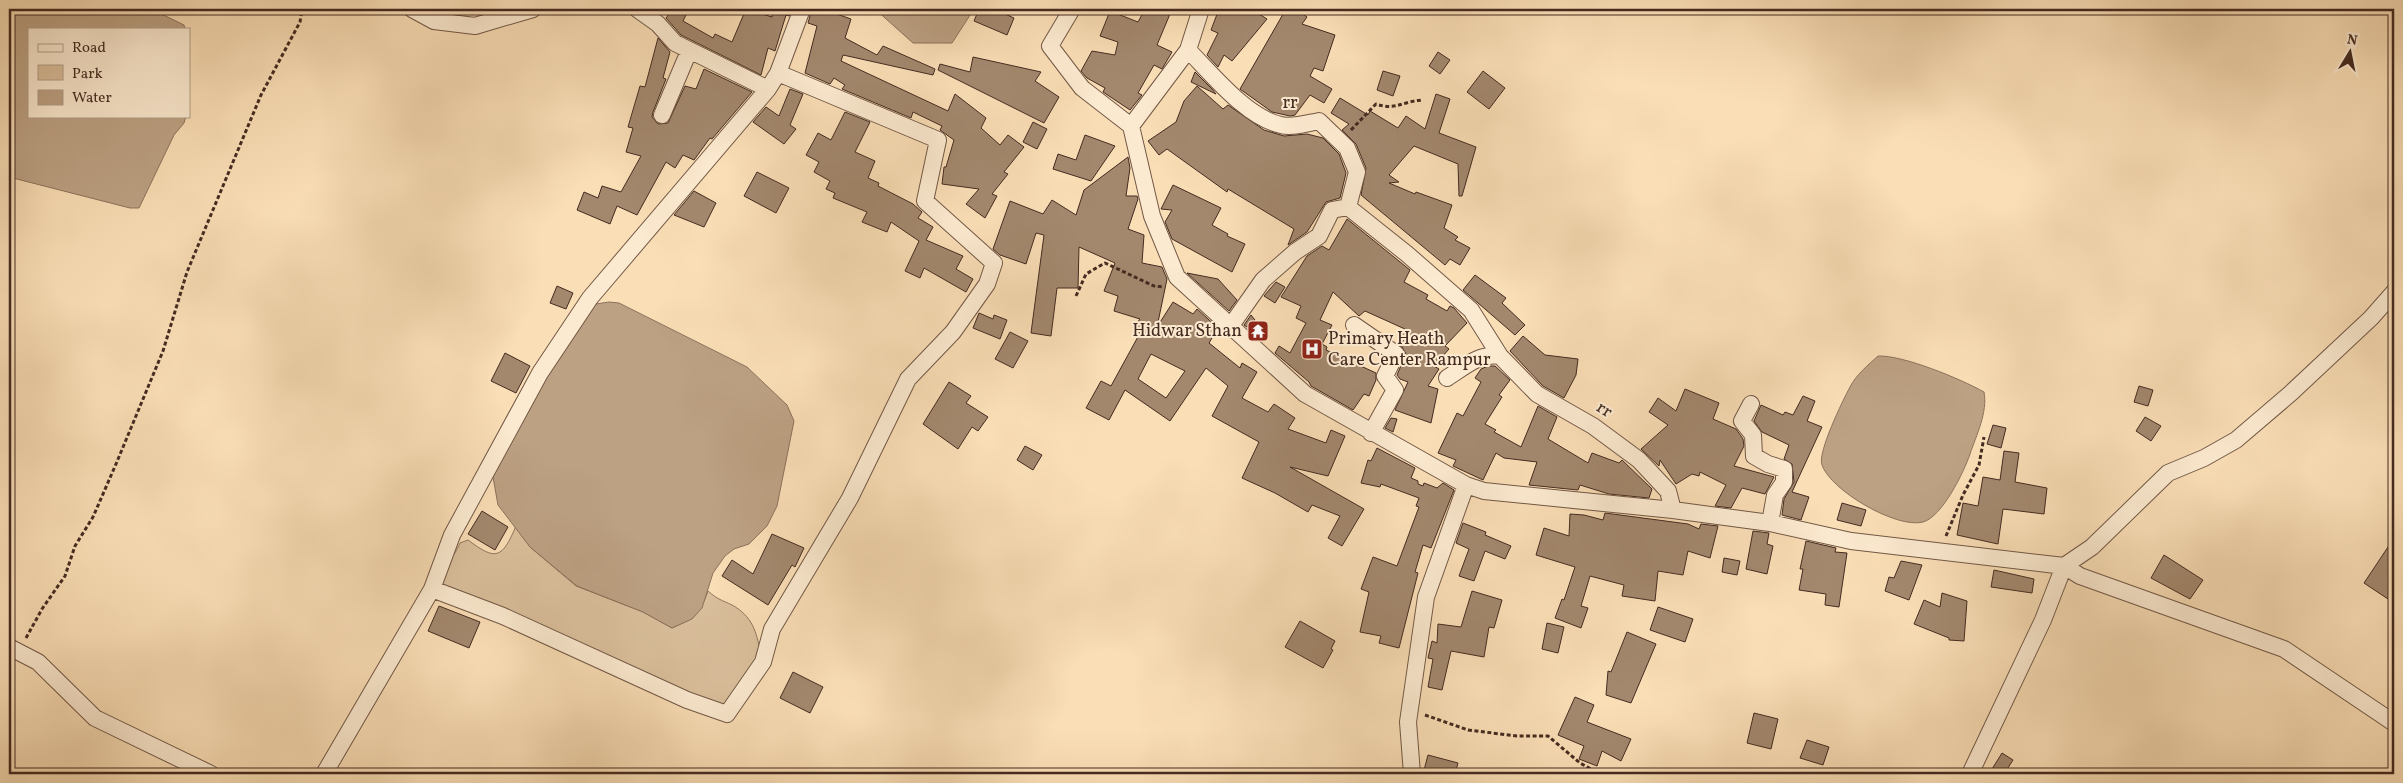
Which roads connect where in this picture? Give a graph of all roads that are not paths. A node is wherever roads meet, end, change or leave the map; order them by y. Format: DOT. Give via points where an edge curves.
graph roads {
  1 [pos="412,9"];
  2 [pos="534,9"];
  3 [pos="637,9"];
  4 [pos="802,9"];
  5 [pos="1072,9"];
  6 [pos="1201,9"];
  7 [pos="1188,50"];
  8 [pos="689,51"];
  9 [pos="778,73"];
  10 [pos="768,89"];
  11 [pos="662,116"];
  12 [pos="1131,126"];
  13 [pos="1348,207"];
  14 [pos="2394,292"];
  15 [pos="1354,325"];
  16 [pos="1230,327"];
  17 [pos="1500,356"];
  18 [pos="1447,378"];
  19 [pos="1751,404"];
  20 [pos="1371,433"];
  21 [pos="1466,485"];
  22 [pos="1673,510"];
  23 [pos="1770,524"];
  24 [pos="2064,566"];
  25 [pos="432,589"];
  26 [pos="14,650"];
  27 [pos="2394,723"];
  28 [pos="211,774"];
  29 [pos="324,774"];
  30 [pos="1412,774"];
  31 [pos="1970,774"];
  1 -- 2 [label="street" via="434,21 475,26"];
  3 -- 8 [label="street" via="658,24 675,43"];
  4 -- 9 [label="street"];
  5 -- 12 [label="street" via="1050,46 1082,88"];
  6 -- 7 [label="street"];
  7 -- 12 [label="street"];
  7 -- 13 [label="street, rr" via="1260,118 1282,126 1319,121 1340,141 1347,148 1357,172"];
  8 -- 10 [label="street"];
  8 -- 11 [label="street"];
  9 -- 10 [label="street"];
  9 -- 25 [label="street" via="938,140 925,201 994,263 987,284 952,332 908,379 850,498 772,629 763,662 738,702 727,714 687,700 503,616"];
  10 -- 25 [label="street" via="590,298 540,373 452,535"];
  12 -- 16 [label="street" via="1152,216 1177,277"];
  13 -- 16 [label="street" via="1332,210 1319,236 1263,280"];
  13 -- 17 [label="street, rr" via="1471,310"];
  14 -- 24 [label="street" via="2291,393 2236,440 2168,473 2092,548"];
  15 -- 20 [label="street" via="1396,354 1385,376 1395,390"];
  16 -- 20 [label="street" via="1305,394"];
  17 -- 18 [label="street" via="1480,357"];
  17 -- 22 [label="street, rr" via="1538,394 1593,426 1639,460 1668,491"];
  19 -- 23 [label="street" via="1742,421 1753,435 1754,456 1784,469 1784,482 1775,494"];
  20 -- 21 [label="street"];
  21 -- 22 [label="street" via="1484,492"];
  21 -- 30 [label="street" via="1426,597 1408,722"];
  22 -- 23 [label="street"];
  23 -- 24 [label="street" via="1851,541"];
  24 -- 27 [label="street" via="2080,576 2284,649"];
  24 -- 31 [label="street" via="2043,620"];
  25 -- 29 [label="street"];
  26 -- 28 [label="street" via="38,662 95,718"];
}
